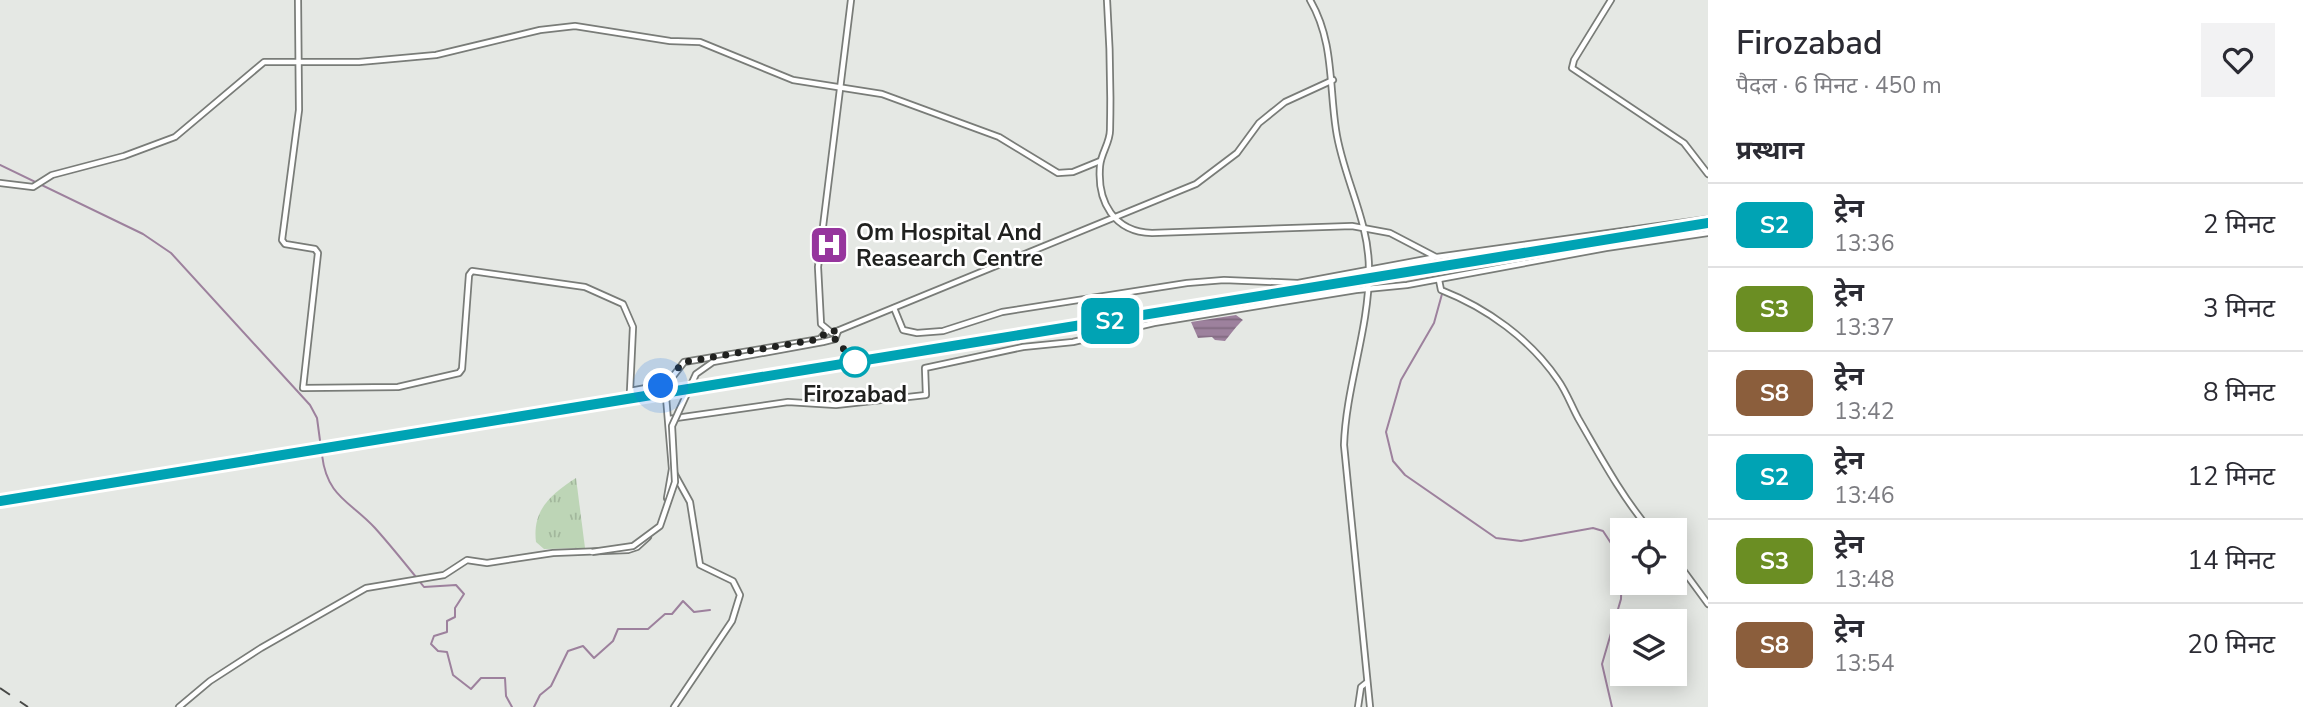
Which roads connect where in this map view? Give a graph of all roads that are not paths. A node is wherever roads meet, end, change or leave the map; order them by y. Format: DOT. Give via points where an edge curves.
graph roads {
  1 [pos="298,0"];
  2 [pos="851,0"];
  3 [pos="1107,0"];
  4 [pos="1310,0"];
  5 [pos="1611,0"];
  6 [pos="298,60"];
  7 [pos="1333,80"];
  8 [pos="839,88"];
  9 [pos="1100,161"];
  10 [pos="1708,174"];
  11 [pos="0,183"];
  12 [pos="1113,218"];
  13 [pos="1708,219"];
  14 [pos="1365,228"];
  15 [pos="1708,233"];
  16 [pos="1437,257"];
  17 [pos="1369,270"];
  18 [pos="1438,280"];
  19 [pos="1368,289"];
  20 [pos="894,307"];
  21 [pos="827,331"];
  22 [pos="838,331"];
  23 [pos="664,385"];
  24 [pos="669,419"];
  25 [pos="672,469"];
  26 [pos="1642,518"];
  27 [pos="589,552"];
  28 [pos="1687,575"];
  29 [pos="1708,604"];
  30 [pos="1366,683"];
  31 [pos="179,707"];
  32 [pos="674,707"];
  33 [pos="1358,707"];
  34 [pos="1370,707"];
  1 -- 6 [label="street"];
  2 -- 8 [label="street"];
  3 -- 9 [label="street" via="1112,49 1110,130"];
  4 -- 7 [label="street" via="1320,19"];
  5 -- 10 [label="street" via="1573,68 1684,143"];
  6 -- 8 [label="street" via="359,62 419,57 540,30 586,26 700,42 793,80"];
  6 -- 11 [label="street" via="262,63 179,134 124,156 52,175 38,184"];
  6 -- 23 [label="street" via="299,110 282,240 318,253 302,387 387,388 459,373 469,275 475,271 585,287 622,303 633,327 628,390"];
  7 -- 12 [label="street" via="1285,102 1259,123 1242,148 1202,181"];
  7 -- 14 [label="street" via="1336,132"];
  8 -- 9 [label="street" via="874,92 945,116 1006,140 1058,173"];
  8 -- 21 [label="street" via="818,281 821,324"];
  9 -- 12 [label="street" via="1103,191"];
  12 -- 14 [label="street" via="1124,227 1152,233"];
  12 -- 20 [label="street"];
  13 -- 16 [label="street"];
  14 -- 16 [label="street" via="1390,233"];
  14 -- 17 [label="street"];
  15 -- 18 [label="street"];
  16 -- 17 [label="street"];
  17 -- 19 [label="street"];
  17 -- 20 [label="street" via="1298,283 1187,283 1002,312 931,333 903,330"];
  18 -- 19 [label="street"];
  18 -- 26 [label="street" via="1441,290 1486,312 1539,355"];
  19 -- 24 [label="street" via="1154,323 925,368 926,395 836,405 788,402"];
  19 -- 30 [label="street" via="1343,445"];
  20 -- 22 [label="street"];
  21 -- 22 [label="street"];
  21 -- 23 [label="street" via="820,339 684,362"];
  22 -- 27 [label="street, bridge" via="835,339 701,368 672,426 675,482 663,522 633,547"];
  23 -- 24 [label="street"];
  24 -- 25 [label="street"];
  25 -- 27 [label="street" via="661,521 641,544 628,550"];
  25 -- 32 [label="street" via="689,499 700,565 733,581 740,595 732,621"];
  27 -- 31 [label="street" via="486,563 467,560 447,574 371,586 245,659"];
  28 -- 29 [label="street"];
  30 -- 33 [label="street" via="1360,688"];
  30 -- 34 [label="street"];
}
